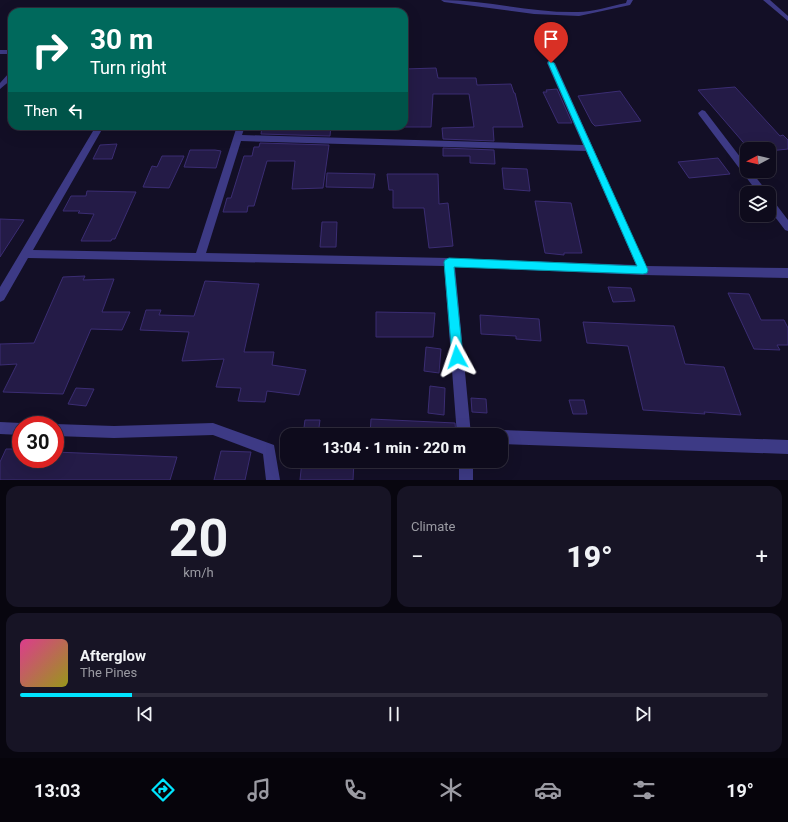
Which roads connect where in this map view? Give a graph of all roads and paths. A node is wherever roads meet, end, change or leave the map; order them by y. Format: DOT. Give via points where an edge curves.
graph roads {
  1 [pos="444,0"];
  2 [pos="630,0"];
  3 [pos="766,0"];
  4 [pos="788,19"];
  5 [pos="551,63"];
  6 [pos="8,79"];
  7 [pos="0,87"];
  8 [pos="702,113"];
  9 [pos="98,130"];
  10 [pos="240,130"];
  11 [pos="237,138"];
  12 [pos="588,148"];
  13 [pos="758,186"];
  14 [pos="776,211"];
  15 [pos="788,227"];
  16 [pos="24,254"];
  17 [pos="200,257"];
  18 [pos="449,262"];
  19 [pos="643,270"];
  20 [pos="788,273"];
  21 [pos="0,297"];
  22 [pos="0,428"];
  23 [pos="463,428"];
  24 [pos="12,429"];
  25 [pos="64,430"];
  26 [pos="508,437"];
  27 [pos="788,447"];
  28 [pos="466,468"];
  29 [pos="273,480"];
  30 [pos="466,480"];
  1 -- 2 [label="street" via="534,12 579,14 628,4"];
  3 -- 4 [label="street"];
  5 -- 12 [label="street"];
  6 -- 7 [label="street"];
  8 -- 13 [label="street"];
  9 -- 16 [label="street"];
  10 -- 11 [label="street"];
  11 -- 12 [label="street"];
  11 -- 17 [label="street"];
  12 -- 19 [label="street"];
  14 -- 15 [label="street"];
  16 -- 17 [label="street"];
  16 -- 21 [label="street"];
  17 -- 18 [label="street"];
  18 -- 19 [label="street"];
  18 -- 23 [label="street"];
  19 -- 20 [label="street"];
  22 -- 24 [label="street"];
  25 -- 29 [label="street" via="114,432 213,429 269,450"];
  26 -- 27 [label="street"];
  28 -- 30 [label="street"];
}
